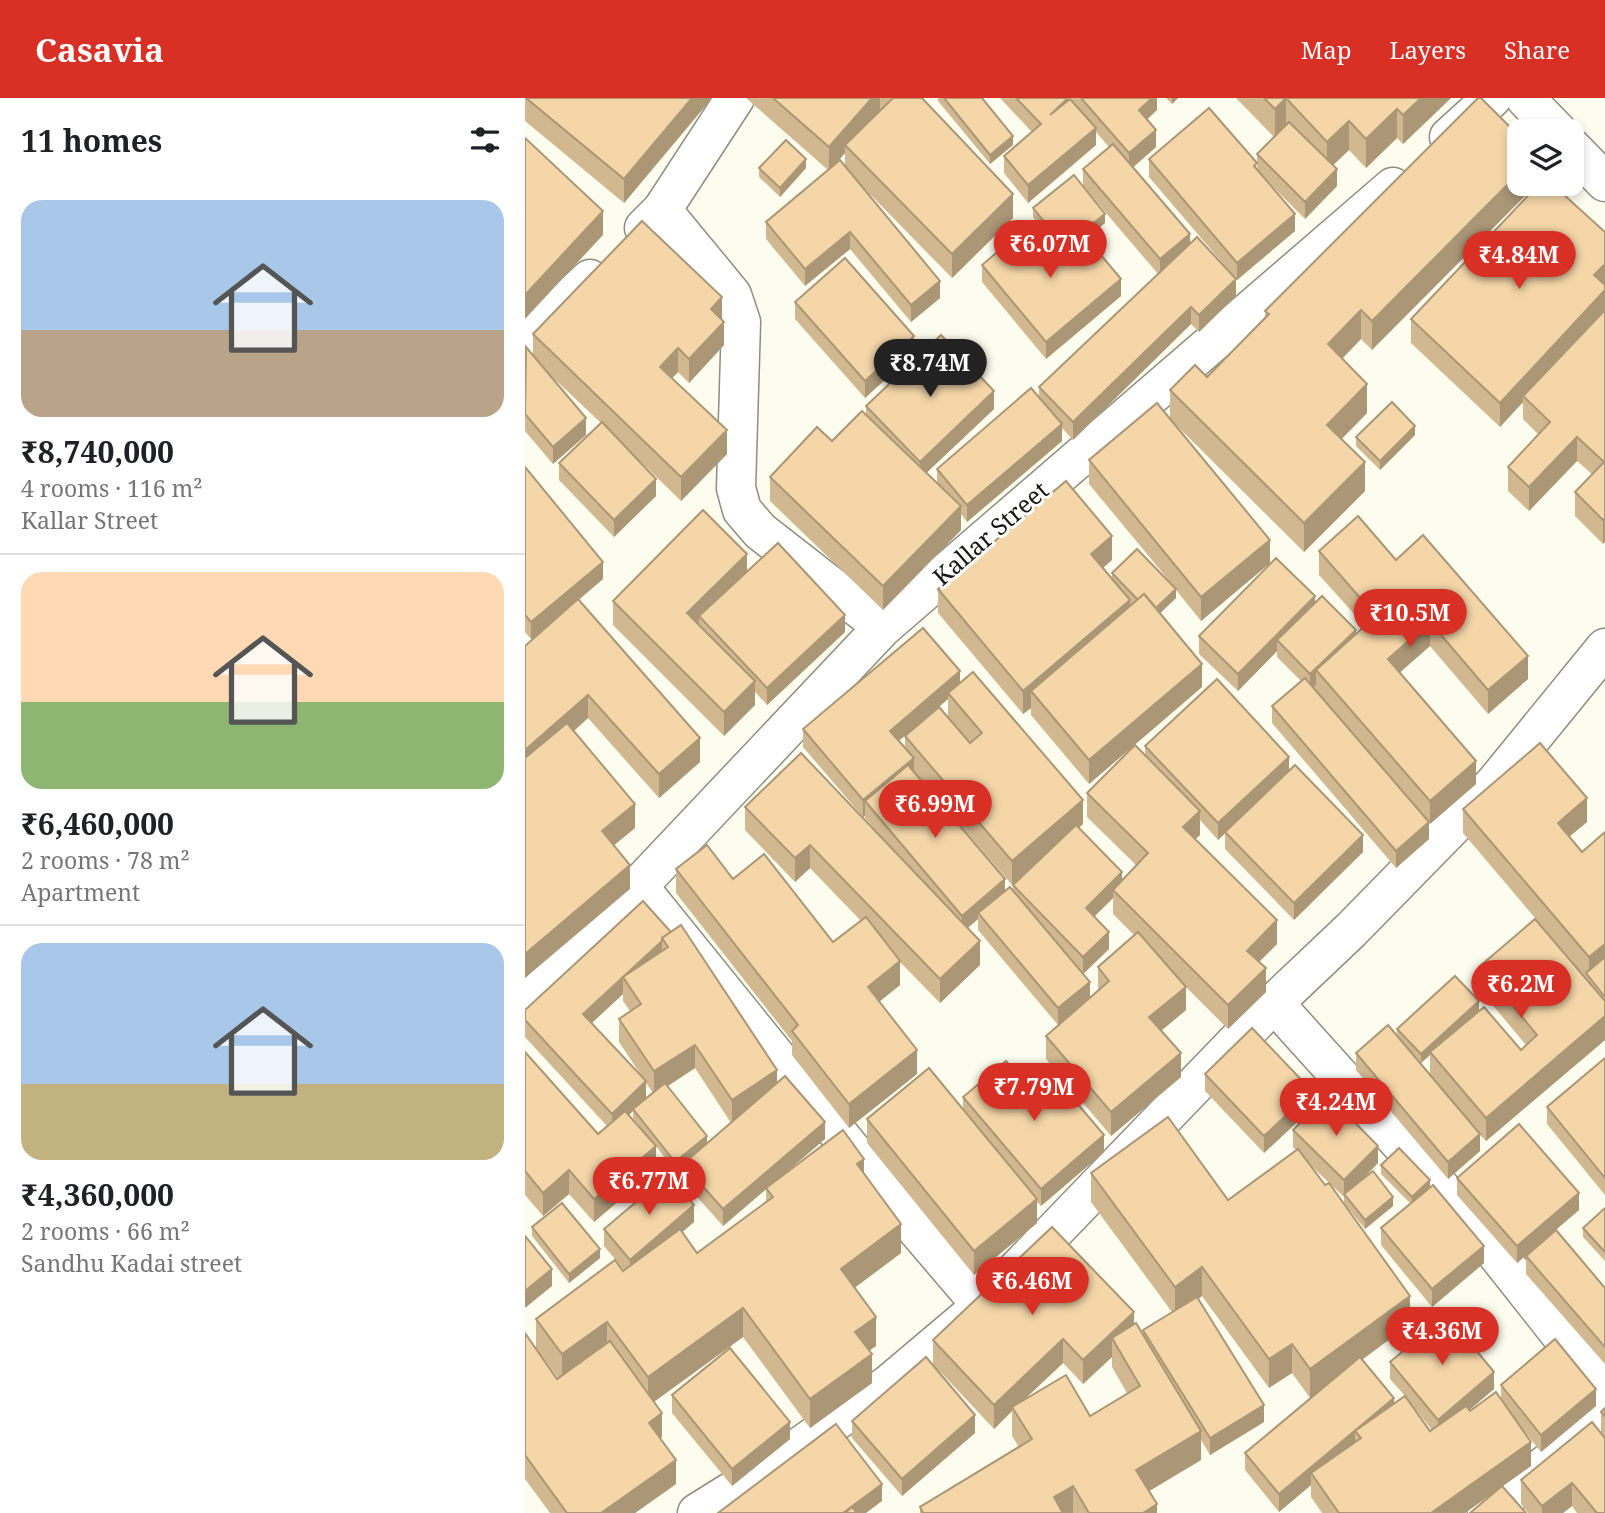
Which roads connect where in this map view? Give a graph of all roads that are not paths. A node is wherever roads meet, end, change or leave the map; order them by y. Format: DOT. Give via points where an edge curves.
graph roads {
  1 [pos="735,98"];
  2 [pos="1492,98"];
  3 [pos="1525,98"];
  4 [pos="1545,119"];
  5 [pos="1584,159"];
  6 [pos="1605,181"];
  7 [pos="662,209"];
  8 [pos="525,339"];
  9 [pos="883,627"];
  10 [pos="1605,648"];
  11 [pos="639,887"];
  12 [pos="1273,1003"];
  13 [pos="525,1006"];
  14 [pos="982,1306"];
  15 [pos="1605,1391"];
  16 [pos="1605,1416"];
  17 [pos="697,1513"];
  18 [pos="1487,1513"];
  1 -- 7 [label="street"];
  2 -- 9 [label="street, Kallar Street" via="1339,236"];
  3 -- 4 [label="street"];
  5 -- 6 [label="street"];
  7 -- 8 [label="street"];
  7 -- 9 [label="street" via="732,295 741,322 736,488 742,510 760,531"];
  9 -- 11 [label="street, Kallar Street"];
  10 -- 12 [label="street" via="1495,783"];
  11 -- 13 [label="street, Kallar Street"];
  11 -- 14 [label="street"];
  12 -- 14 [label="street"];
  12 -- 15 [label="street" via="1473,1224"];
  14 -- 17 [label="street" via="889,1384"];
  16 -- 18 [label="street"];
}
